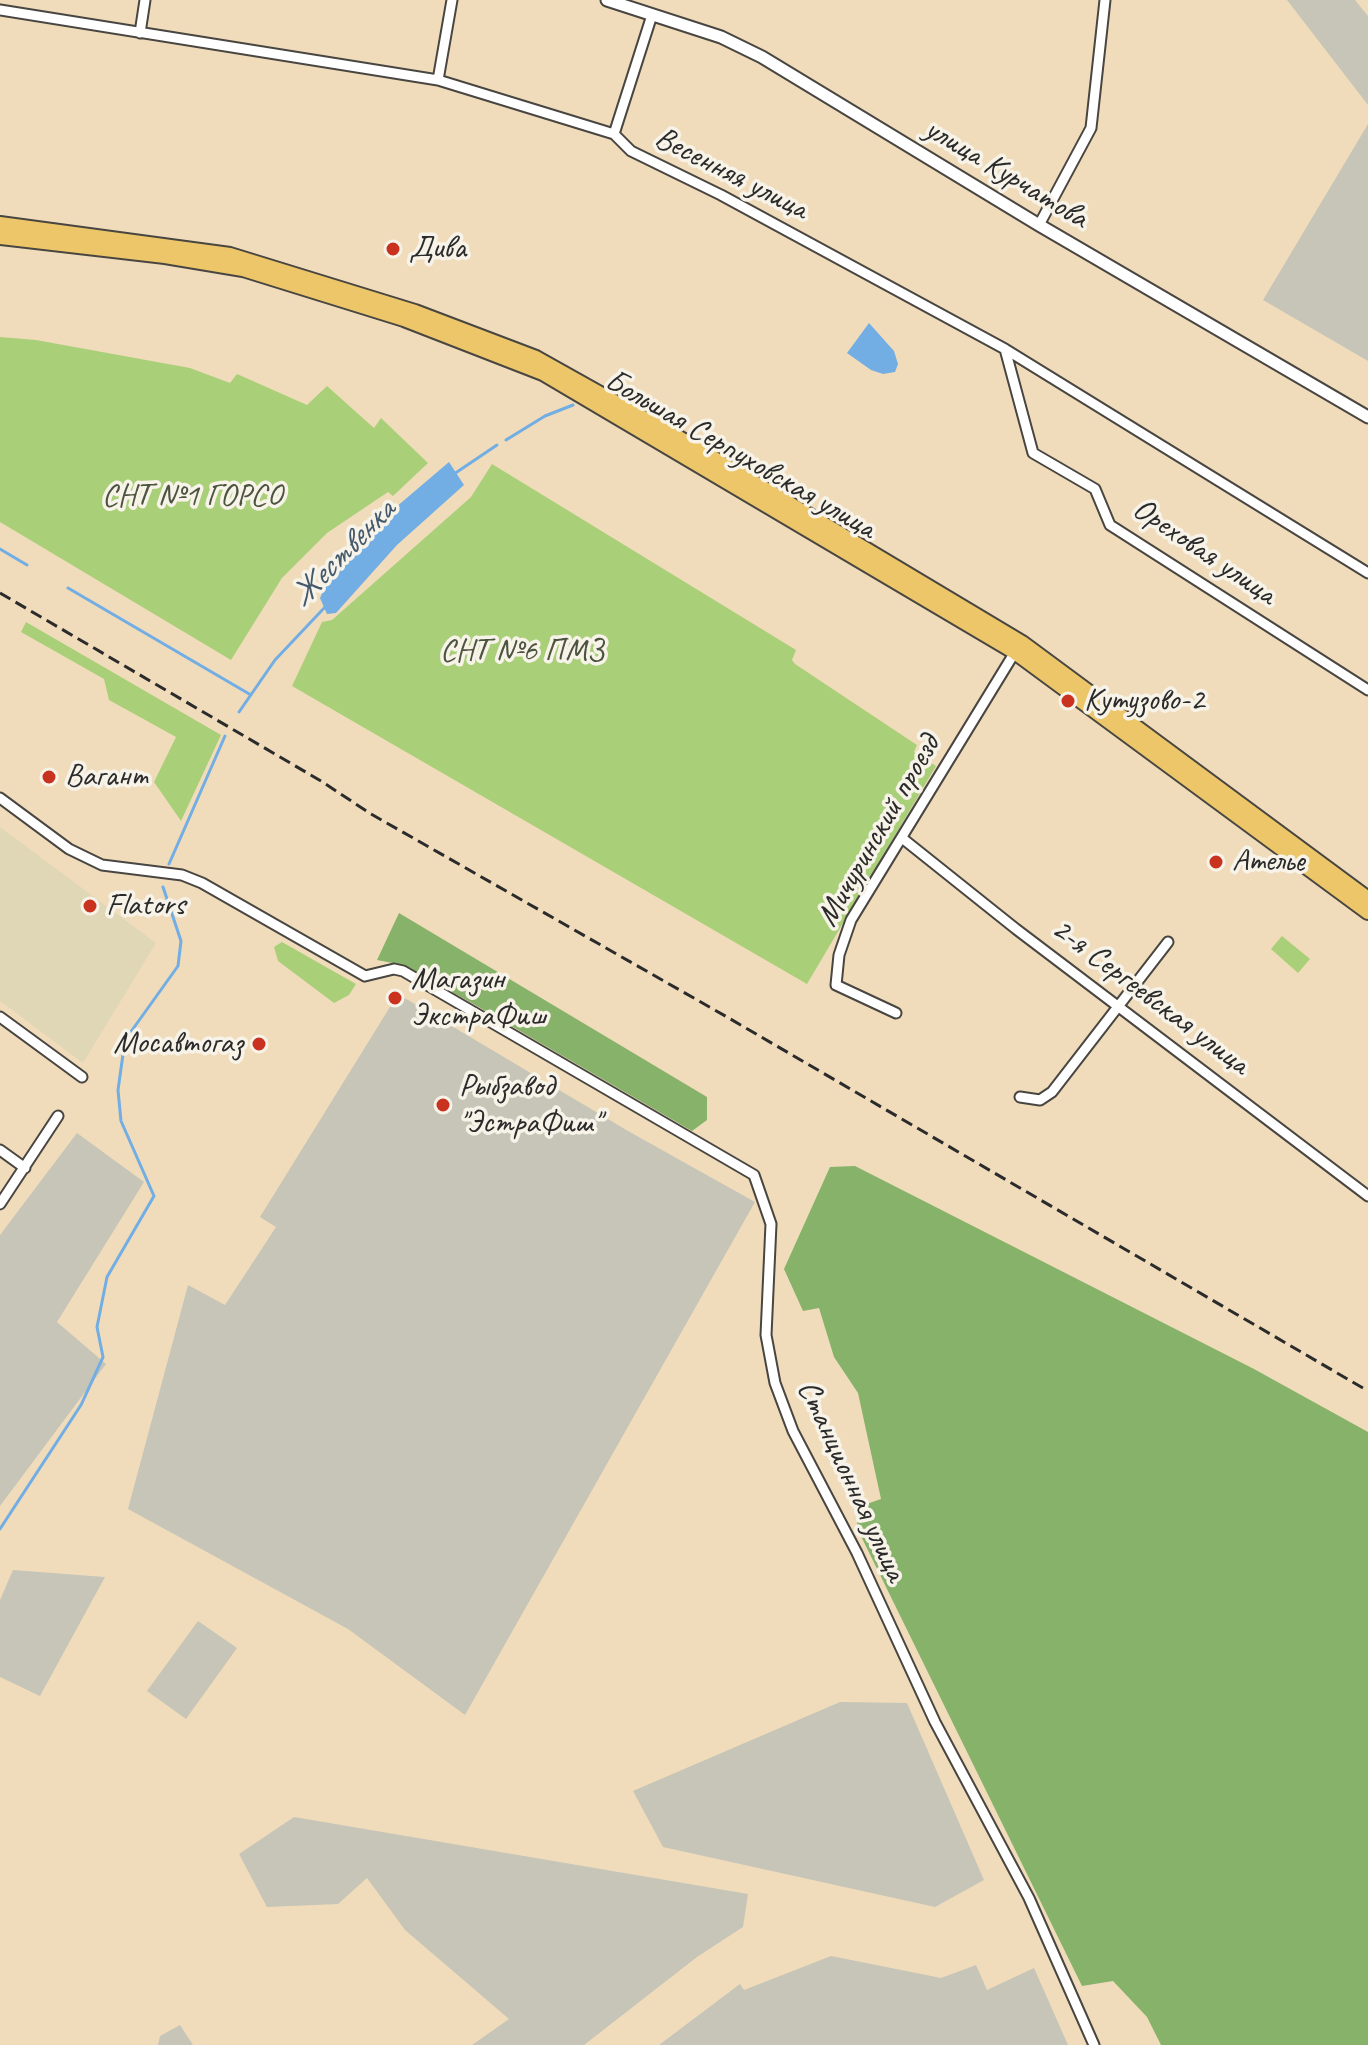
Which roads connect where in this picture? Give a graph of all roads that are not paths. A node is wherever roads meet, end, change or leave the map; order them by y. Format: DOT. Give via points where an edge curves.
graph roads {
  1 [pos="145,0"];
  2 [pos="452,0"];
  3 [pos="607,0"];
  4 [pos="1105,0"];
  5 [pos="0,10"];
  6 [pos="652,15"];
  7 [pos="140,33"];
  8 [pos="438,80"];
  9 [pos="614,134"];
  10 [pos="0,224"];
  11 [pos="1039,225"];
  12 [pos="0,237"];
  13 [pos="1005,349"];
  14 [pos="1368,417"];
  15 [pos="1368,573"];
  16 [pos="1015,652"];
  17 [pos="1368,690"];
  18 [pos="0,798"];
  19 [pos="902,838"];
  20 [pos="1368,899"];
  21 [pos="1368,912"];
  22 [pos="1168,942"];
  23 [pos="1118,1006"];
  24 [pos="896,1013"];
  25 [pos="0,1017"];
  26 [pos="82,1077"];
  27 [pos="1020,1097"];
  28 [pos="58,1116"];
  29 [pos="0,1150"];
  30 [pos="25,1168"];
  31 [pos="1368,1196"];
  32 [pos="0,1204"];
  33 [pos="1094,2045"];
  1 -- 7 [label="street"];
  2 -- 8 [label="street"];
  3 -- 6 [label="street, улица Курчатова"];
  4 -- 11 [label="street" via="1091,128"];
  5 -- 7 [label="street, Весенняя улица"];
  6 -- 9 [label="street"];
  6 -- 11 [label="street, улица Курчатова" via="721,37 762,57"];
  7 -- 8 [label="street, Весенняя улица"];
  8 -- 9 [label="street, Весенняя улица"];
  9 -- 13 [label="street, Весенняя улица" via="631,151"];
  10 -- 20 [label="main road, Большая Серпуховская улица" via="230,255 460,327 545,362 1022,643"];
  11 -- 14 [label="street, улица Курчатова"];
  12 -- 16 [label="main road, Большая Серпуховская улица" via="243,269 500,353 620,417"];
  13 -- 15 [label="street, Весенняя улица"];
  13 -- 17 [label="street, Ореховая улица" via="1033,453 1095,489 1110,525"];
  16 -- 19 [label="street, Мичуринский проезд"];
  16 -- 21 [label="main road, Большая Серпуховская улица"];
  18 -- 33 [label="street, Станционная улица" via="69,849 102,865 182,875 202,883 365,976 403,971 754,1175 771,1224 766,1335 775,1383 793,1431 857,1553 935,1722 1029,1898"];
  19 -- 23 [label="street, 2-я Сергеевская улица"];
  19 -- 24 [label="street, Мичуринский проезд" via="851,920 836,985"];
  22 -- 23 [label="street"];
  23 -- 27 [label="street" via="1052,1092 1040,1100"];
  23 -- 31 [label="street, 2-я Сергеевская улица"];
  25 -- 26 [label="street"];
  28 -- 30 [label="street"];
  29 -- 30 [label="street"];
  30 -- 32 [label="street"];
}
